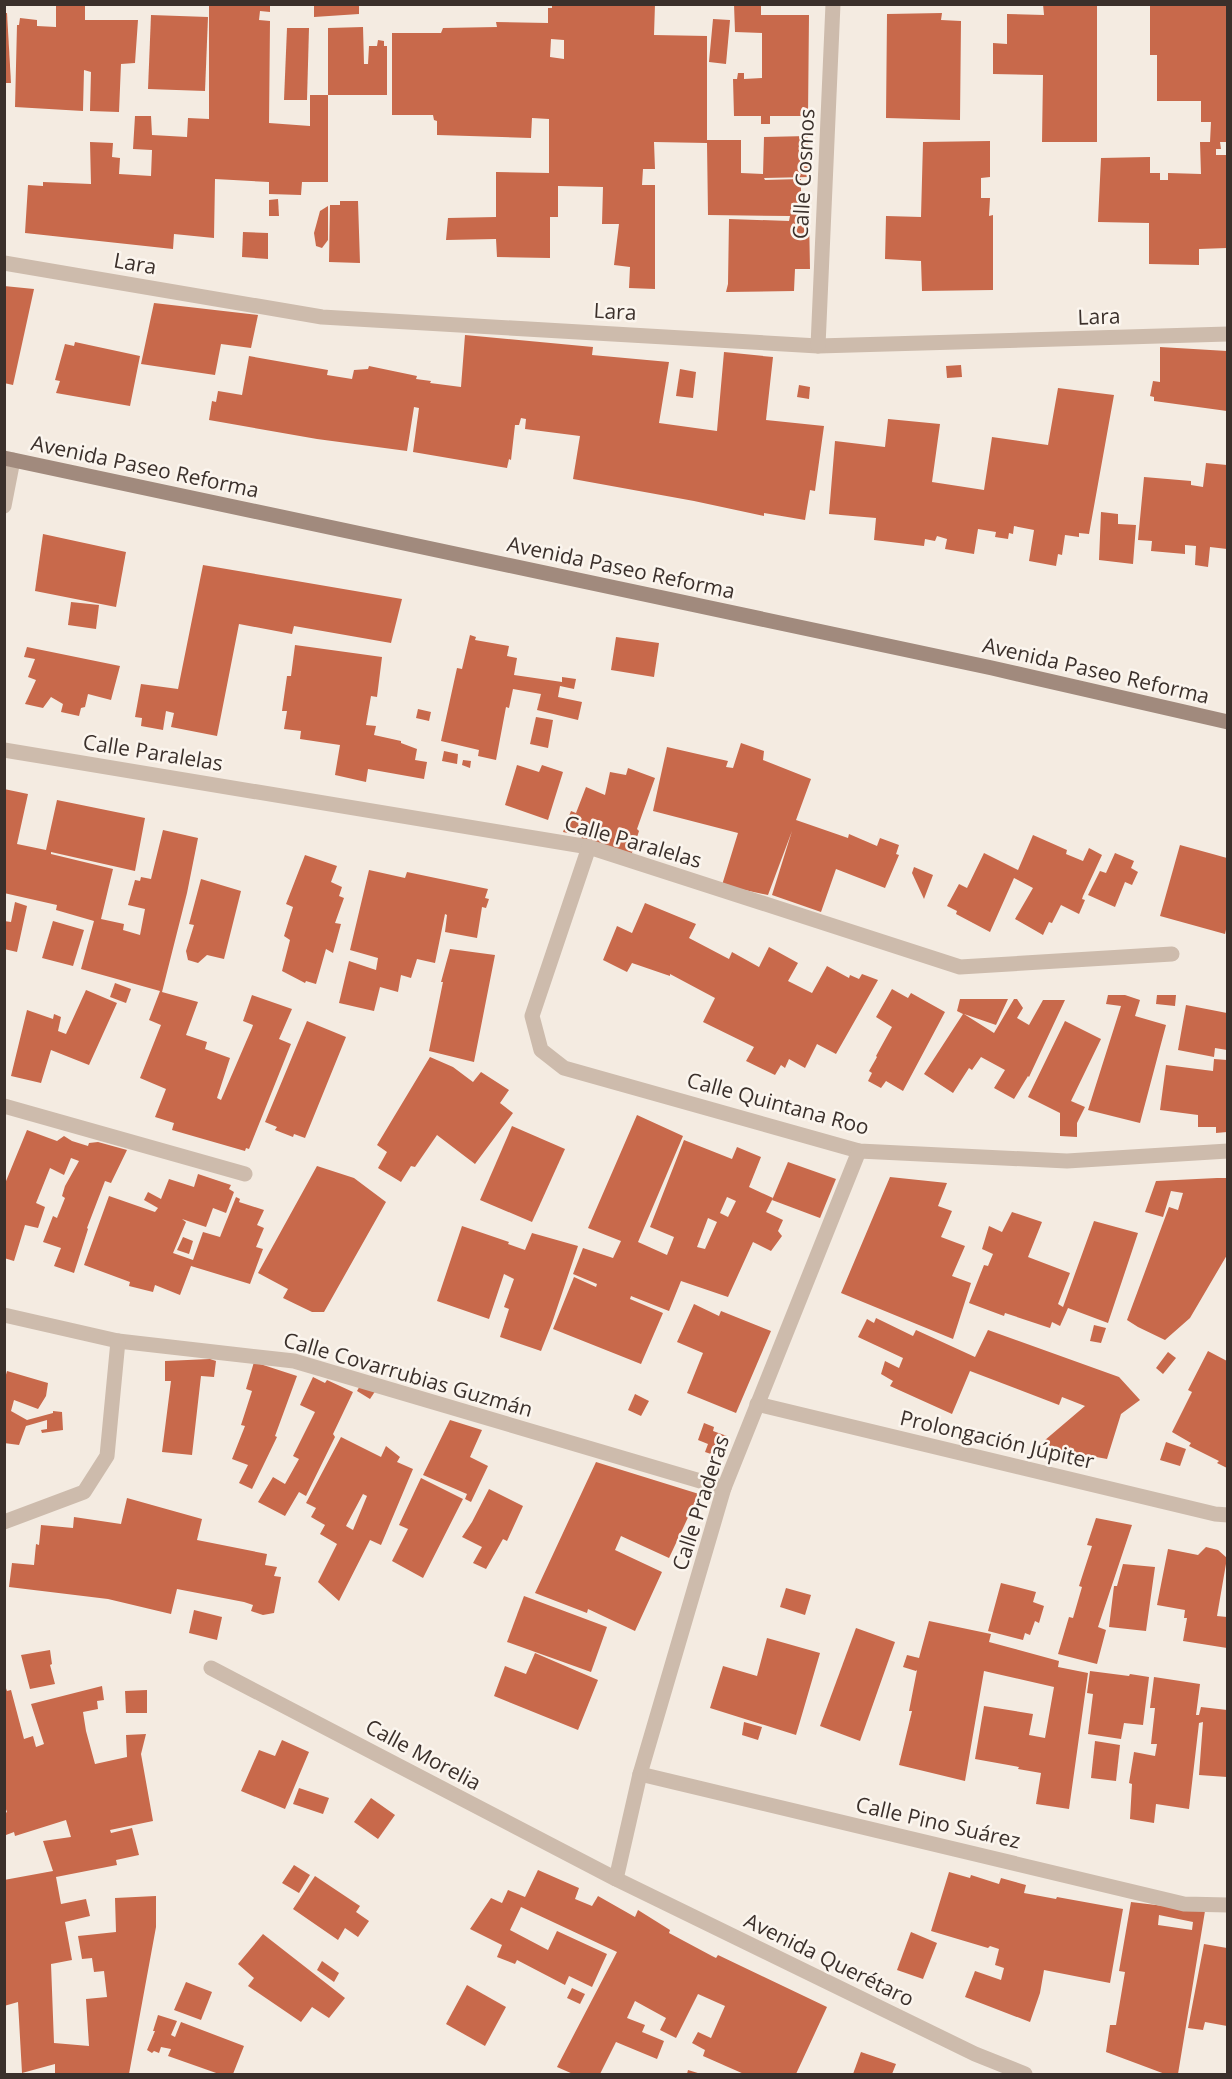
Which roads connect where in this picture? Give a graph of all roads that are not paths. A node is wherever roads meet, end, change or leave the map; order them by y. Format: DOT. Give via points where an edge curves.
graph roads {
  1 [pos="833,4"];
  2 [pos="4,263"];
  3 [pos="1227,334"];
  4 [pos="818,346"];
  5 [pos="9,459"];
  6 [pos="4,506"];
  7 [pos="1227,722"];
  8 [pos="4,750"];
  9 [pos="589,847"];
  10 [pos="1172,954"];
  11 [pos="4,1106"];
  12 [pos="859,1150"];
  13 [pos="1227,1151"];
  14 [pos="245,1174"];
  15 [pos="4,1315"];
  16 [pos="118,1341"];
  17 [pos="757,1404"];
  18 [pos="724,1488"];
  19 [pos="1227,1515"];
  20 [pos="4,1522"];
  21 [pos="211,1668"];
  22 [pos="640,1774"];
  23 [pos="616,1879"];
  24 [pos="1227,1905"];
  25 [pos="1025,2074"];
  1 -- 4 [label="street, Calle Cosmos"];
  2 -- 4 [label="street, Lara" via="322,317"];
  3 -- 4 [label="street, Lara"];
  5 -- 6 [label="street"];
  5 -- 7 [label="main road, Avenida Paseo Reforma" via="992,668"];
  8 -- 9 [label="street, Calle Paralelas"];
  9 -- 10 [label="street, Calle Paralelas" via="960,967"];
  9 -- 12 [label="street, Calle Quintana Roo" via="532,1016 541,1050 564,1068"];
  11 -- 14 [label="street"];
  12 -- 13 [label="street, Calle Quintana Roo" via="1067,1161"];
  12 -- 17 [label="street, Calle Praderas"];
  15 -- 16 [label="street, Calle Covarrubias Guzmán"];
  16 -- 18 [label="street, Calle Covarrubias Guzmán" via="294,1361"];
  16 -- 20 [label="street" via="107,1456 84,1492"];
  17 -- 18 [label="street, Calle Praderas"];
  17 -- 19 [label="street, Prolongación Júpiter"];
  18 -- 22 [label="street, Calle Praderas"];
  21 -- 23 [label="street, Calle Morelia"];
  22 -- 23 [label="street, Calle Praderas"];
  22 -- 24 [label="street, Calle Pino Suárez" via="1184,1904"];
  23 -- 25 [label="street, Avenida Querétaro" via="975,2054"];
}
